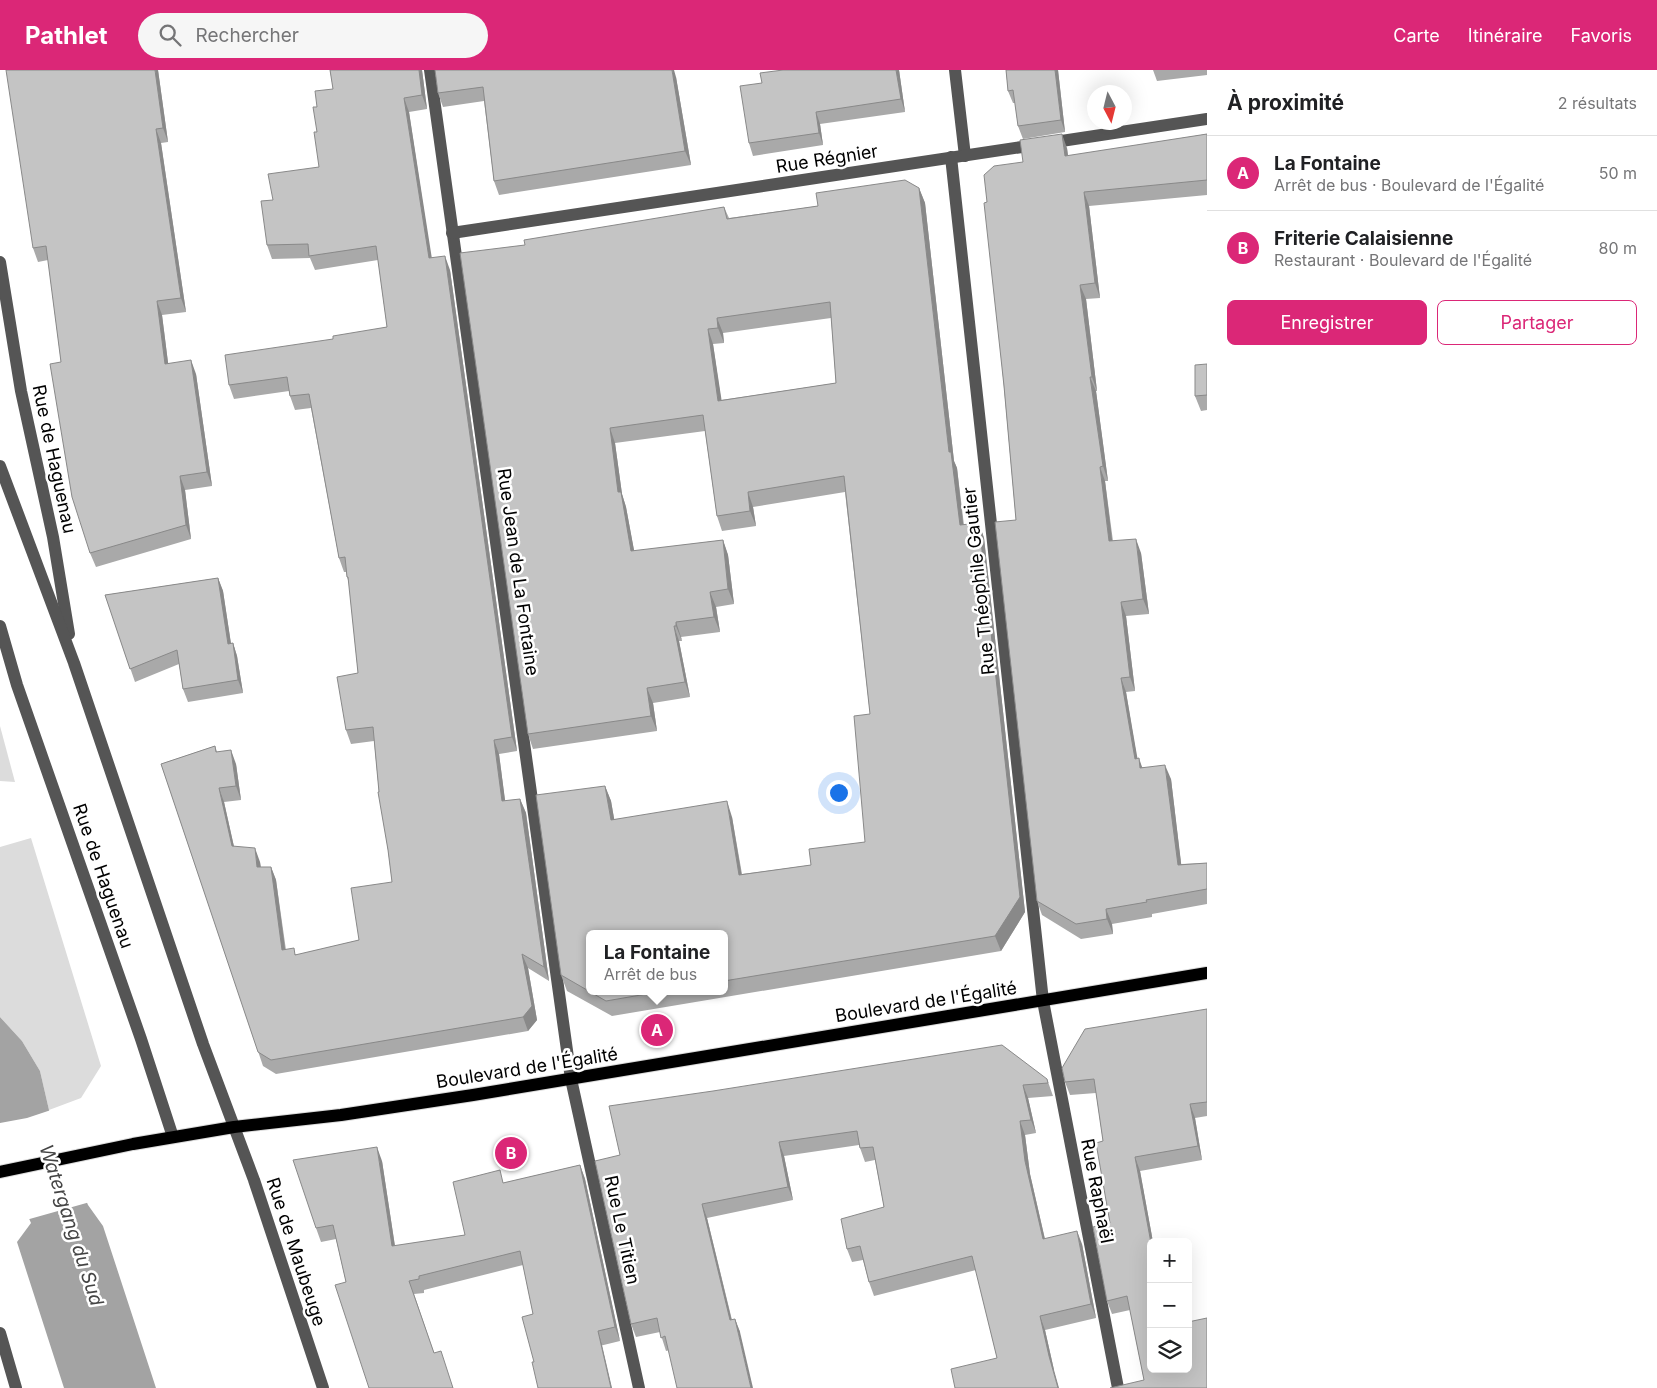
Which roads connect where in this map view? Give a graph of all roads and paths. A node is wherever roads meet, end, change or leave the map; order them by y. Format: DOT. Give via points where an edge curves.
graph roads {
  1 [pos="430,70"];
  2 [pos="955,70"];
  3 [pos="1207,119"];
  4 [pos="965,156"];
  5 [pos="951,157"];
  6 [pos="452,233"];
  7 [pos="0,262"];
  8 [pos="0,466"];
  9 [pos="0,626"];
  10 [pos="74,663"];
  11 [pos="1207,974"];
  12 [pos="1043,1000"];
  13 [pos="571,1079"];
  14 [pos="234,1127"];
  15 [pos="173,1137"];
  16 [pos="0,1172"];
  17 [pos="0,1333"];
  18 [pos="16,1388"];
  19 [pos="323,1388"];
  20 [pos="639,1388"];
  21 [pos="1118,1388"];
  1 -- 6 [label="street, Rue Jean de La Fontaine"];
  2 -- 4 [label="street"];
  3 -- 4 [label="street, Rue Régnier"];
  4 -- 5 [label="street, Rue Régnier"];
  5 -- 6 [label="street, Rue Régnier"];
  5 -- 12 [label="street, Rue Théophile Gautier"];
  6 -- 13 [label="street, Rue Jean de La Fontaine"];
  7 -- 10 [label="street, Rue de Haguenau"];
  8 -- 10 [label="street, Rue de Haguenau"];
  9 -- 15 [label="street, Rue de Haguenau"];
  10 -- 14 [label="street, Rue de Haguenau"];
  11 -- 12 [label="main road, Boulevard de l'Égalité"];
  12 -- 13 [label="main road, Boulevard de l'Égalité"];
  12 -- 21 [label="street, Rue Raphaël"];
  13 -- 14 [label="main road, Boulevard de l'Égalité" via="341,1115"];
  13 -- 20 [label="street, Rue Le Titien"];
  14 -- 15 [label="main road, Boulevard de l'Égalité"];
  14 -- 19 [label="street, Rue de Maubeuge"];
  15 -- 16 [label="main road, Boulevard de l'Égalité"];
  17 -- 18 [label="street"];
}
